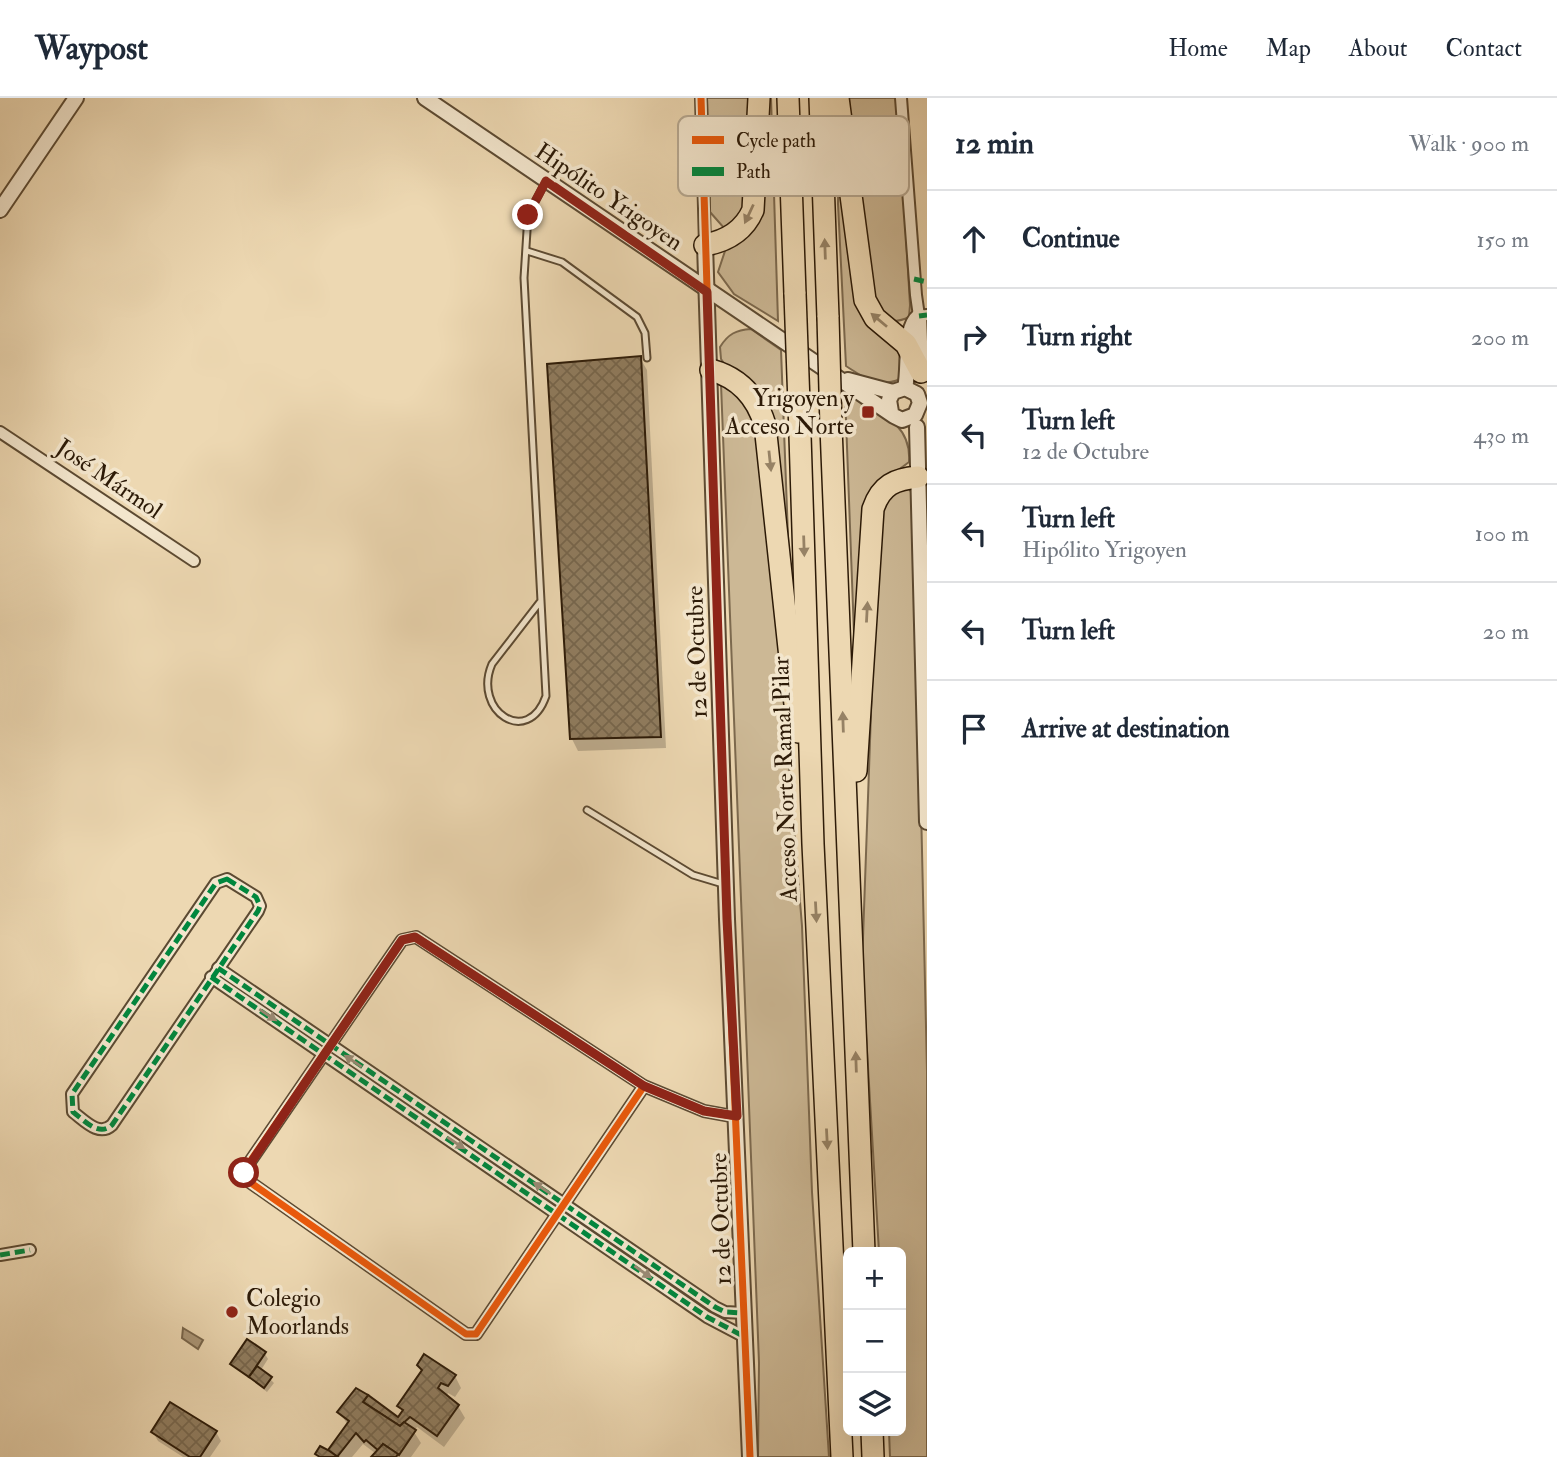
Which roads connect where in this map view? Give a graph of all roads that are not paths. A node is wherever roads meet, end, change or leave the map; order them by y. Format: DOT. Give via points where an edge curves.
graph roads {
  1 [pos="76,98"];
  2 [pos="426,98"];
  3 [pos="701,98"];
  4 [pos="759,98"];
  5 [pos="788,98"];
  6 [pos="820,98"];
  7 [pos="838,98"];
  8 [pos="901,98"];
  9 [pos="701,116"];
  10 [pos="758,116"];
  11 [pos="789,116"];
  12 [pos="821,116"];
  13 [pos="840,116"];
  14 [pos="902,116"];
  15 [pos="546,181"];
  16 [pos="704,196"];
  17 [pos="754,196"];
  18 [pos="792,196"];
  19 [pos="824,196"];
  20 [pos="851,196"];
  21 [pos="908,196"];
  22 [pos="0,210"];
  23 [pos="705,245"];
  24 [pos="527,251"];
  25 [pos="914,279"];
  26 [pos="927,282"];
  27 [pos="707,292"];
  28 [pos="923,315"];
  29 [pos="909,349"];
  30 [pos="647,358"];
  31 [pos="711,370"];
  32 [pos="921,372"];
  33 [pos="839,377"];
  34 [pos="905,392"];
  35 [pos="891,412"];
  36 [pos="919,426"];
  37 [pos="0,432"];
  38 [pos="918,477"];
  39 [pos="194,561"];
  40 [pos="540,603"];
  41 [pos="587,810"];
  42 [pos="927,822"];
  43 [pos="813,844"];
  44 [pos="848,863"];
  45 [pos="726,885"];
  46 [pos="214,972"];
  47 [pos="327,1050"];
  48 [pos="644,1086"];
  49 [pos="737,1116"];
  50 [pos="562,1209"];
  51 [pos="864,1247"];
  52 [pos="30,1250"];
  53 [pos="0,1255"];
  54 [pos="744,1313"];
  55 [pos="745,1336"];
  56 [pos="872,1436"];
  57 [pos="750,1457"];
  58 [pos="842,1457"];
  59 [pos="873,1457"];
  1 -- 22 [label="street"];
  2 -- 15 [label="street, Hipólito Yrigoyen"];
  3 -- 9 [label="street, 12 de Octubre"];
  4 -- 10 [label="highway, one-way"];
  5 -- 11 [label="highway, Acceso Norte Ramal Pilar, one-way, bridge"];
  12 -- 6 [label="highway, one-way, bridge"];
  13 -- 7 [label="highway, one-way"];
  8 -- 14 [label="street"];
  15 -- 24 [label="lane" via="528,215"];
  15 -- 27 [label="street, Hipólito Yrigoyen"];
  16 -- 23 [label="street, 12 de Octubre"];
  17 -- 23 [label="highway, one-way" via="753,210 739,231"];
  18 -- 43 [label="highway, Acceso Norte Ramal Pilar, one-way, bridge"];
  44 -- 19 [label="highway, one-way, bridge"];
  29 -- 20 [label="highway, one-way" via="875,318 865,300"];
  21 -- 25 [label="street"];
  23 -- 27 [label="street, 12 de Octubre"];
  24 -- 30 [label="lane" via="562,262 637,317 645,332"];
  24 -- 40 [label="lane" via="524,278"];
  25 -- 26 [label="street"];
  25 -- 28 [label="street"];
  27 -- 31 [label="street, 12 de Octubre"];
  27 -- 33 [label="street, Hipólito Yrigoyen"];
  28 -- 29 [label="street" via="909,329"];
  28 -- 32 [label="street"];
  29 -- 32 [label="highway"];
  29 -- 34 [label="street"];
  31 -- 43 [label="highway, one-way" via="728,376 749,393 765,425"];
  31 -- 45 [label="street, 12 de Octubre"];
  32 -- 34 [label="street"];
  33 -- 34 [label="street, Hipólito Yrigoyen"];
  33 -- 35 [label="street, Hipólito Yrigoyen"];
  34 -- 35 [label="street" via="889,400"];
  34 -- 36 [label="street" via="919,407"];
  35 -- 36 [label="street, Hipólito Yrigoyen"];
  36 -- 38 [label="street"];
  37 -- 39 [label="street, José Mármol"];
  38 -- 42 [label="street"];
  44 -- 38 [label="highway, one-way" via="873,509 886,486"];
  40 -- 40 [label="lane" via="546,696 541,711 531,719 510,720 492,706 487,676"];
  41 -- 45 [label="lane" via="693,874"];
  43 -- 58 [label="highway, Acceso Norte Ramal Pilar, one-way"];
  51 -- 44 [label="highway, one-way"];
  45 -- 49 [label="street, 12 de Octubre"];
  46 -- 46 [label="street" via="260,906 256,897 227,879 216,883 72,1094 73,1112 98,1130 112,1125"];
  46 -- 47 [label="street"];
  47 -- 48 [label="street" via="402,940 415,937"];
  47 -- 50 [label="street"];
  47 -- 50 [label="street" via="245,1169 244,1178 466,1334 480,1331"];
  48 -- 49 [label="street" via="704,1111"];
  48 -- 50 [label="street"];
  49 -- 54 [label="street, 12 de Octubre"];
  50 -- 54 [label="street" via="715,1307"];
  50 -- 55 [label="street, one-way" via="707,1317"];
  52 -- 53 [label="street"];
  54 -- 55 [label="street, 12 de Octubre"];
  55 -- 57 [label="street, 12 de Octubre"];
  56 -- 59 [label="highway"];
}
